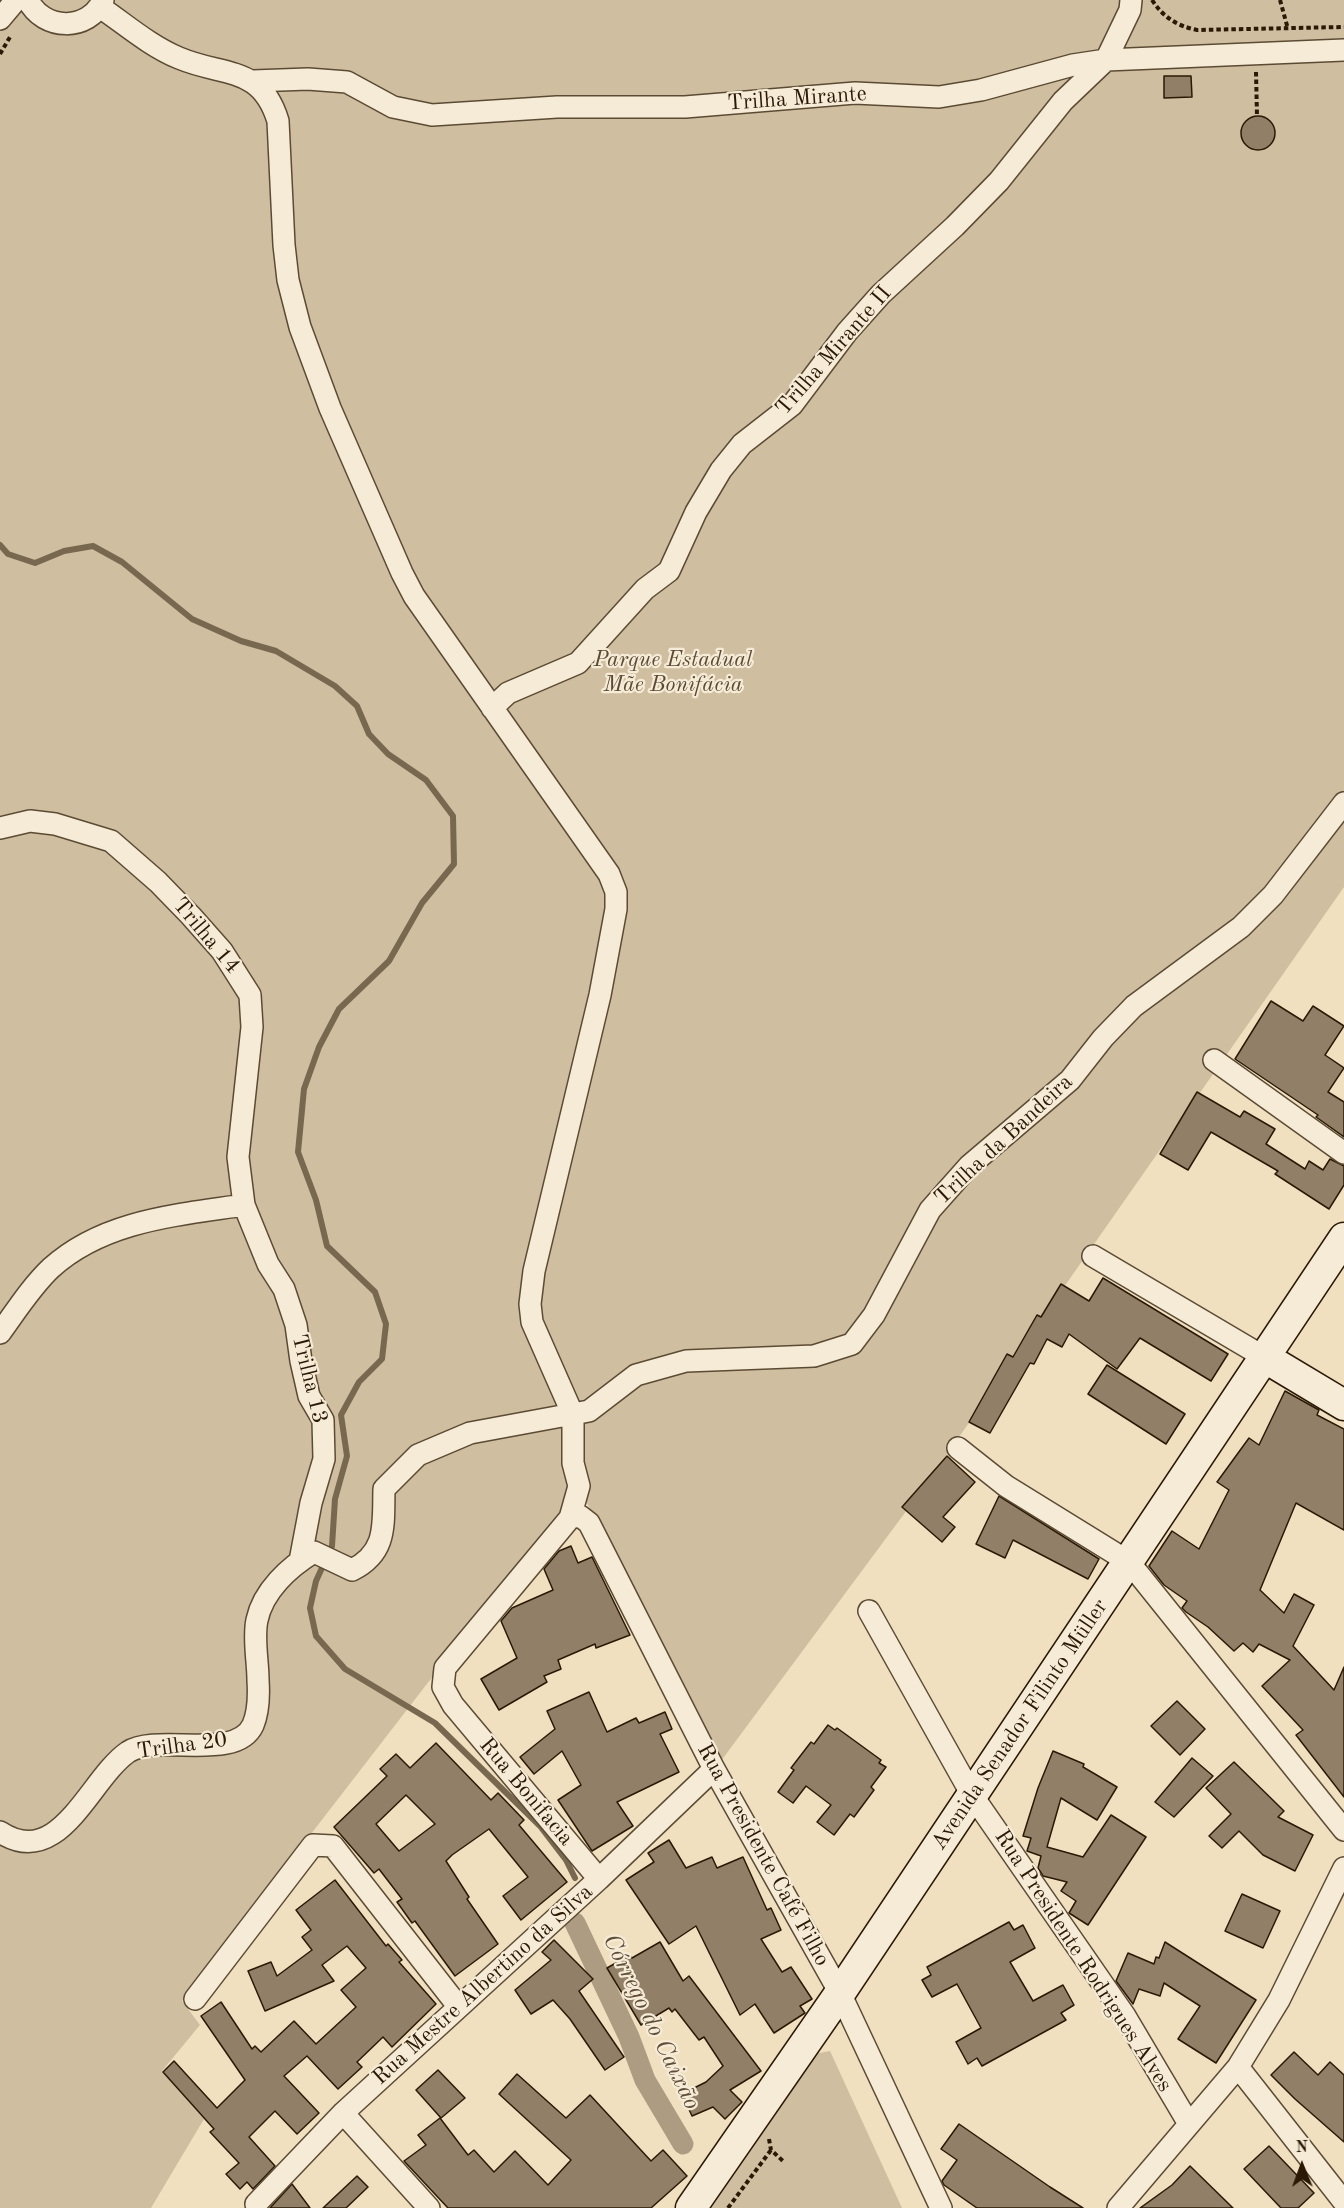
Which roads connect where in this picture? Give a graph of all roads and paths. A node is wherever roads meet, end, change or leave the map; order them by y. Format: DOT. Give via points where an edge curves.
graph roads {
  1 [pos="16,0"];
  2 [pos="28,0"];
  3 [pos="1131,0"];
  4 [pos="1152,0"];
  5 [pos="1280,0"];
  6 [pos="102,3"];
  7 [pos="0,19"];
  8 [pos="1344,27"];
  9 [pos="1288,29"];
  10 [pos="1344,50"];
  11 [pos="1255,54"];
  12 [pos="1106,60"];
  13 [pos="253,81"];
  14 [pos="1257,116"];
  15 [pos="492,708"];
  16 [pos="1344,803"];
  17 [pos="0,828"];
  18 [pos="1214,1060"];
  19 [pos="1344,1153"];
  20 [pos="244,1205"];
  21 [pos="1344,1238"];
  22 [pos="1093,1256"];
  23 [pos="0,1333"];
  24 [pos="1264,1357"];
  25 [pos="1344,1405"];
  26 [pos="573,1415"];
  27 [pos="958,1448"];
  28 [pos="570,1518"];
  29 [pos="307,1557"];
  30 [pos="1129,1562"];
  31 [pos="869,1611"];
  32 [pos="714,1770"];
  33 [pos="972,1795"];
  34 [pos="1344,1830"];
  35 [pos="0,1832"];
  36 [pos="1344,1868"];
  37 [pos="599,1879"];
  38 [pos="840,1993"];
  39 [pos="195,1999"];
  40 [pos="458,2006"];
  41 [pos="1238,2067"];
  42 [pos="343,2113"];
  43 [pos="1189,2124"];
  44 [pos="771,2150"];
  45 [pos="1344,2202"];
  46 [pos="256,2204"];
  47 [pos="429,2208"];
  48 [pos="691,2208"];
  49 [pos="728,2208"];
  50 [pos="942,2208"];
  51 [pos="1118,2208"];
  1 -- 7 [label="street"];
  2 -- 6 [label="street" via="38,14 64,24 78,23"];
  3 -- 12 [label="street"];
  4 -- 9 [label="path" via="1183,27 1197,30"];
  5 -- 9 [label="path"];
  6 -- 13 [label="street" via="154,45 178,58"];
  8 -- 9 [label="path"];
  10 -- 11 [label="street, Trilha Mirante"];
  11 -- 12 [label="street, Trilha Mirante"];
  11 -- 14 [label="path"];
  12 -- 13 [label="street, Trilha Mirante" via="939,97 855,93 685,107 558,107 432,115 393,107 347,82"];
  12 -- 15 [label="street, Trilha Mirante II" via="1063,101 999,181 881,294 792,405 742,444 696,512 669,572 645,589 578,663 508,693"];
  13 -- 15 [label="street" via="264,90 278,121 288,280 300,327 330,408 414,596"];
  15 -- 26 [label="street" via="609,874 616,892 600,995 534,1271 530,1304 537,1338"];
  16 -- 26 [label="street, Trilha da Bandeira" via="1272,895 1241,927 1134,1006 1070,1080 969,1166 930,1210 874,1315 852,1344 814,1356 686,1361 636,1375 589,1412"];
  17 -- 20 [label="street, Trilha 14" via="30,821 55,824 111,841 191,916 241,977 249,995 252,1027 238,1157"];
  18 -- 19 [label="street"];
  20 -- 23 [label="street" via="157,1218 84,1245 52,1268 28,1293"];
  20 -- 29 [label="street, Trilha 13" via="268,1264 284,1289 296,1325 309,1395 323,1420 324,1459 311,1503"];
  21 -- 24 [label="street, Avenida Senador Filinto Müller"];
  22 -- 24 [label="street"];
  24 -- 25 [label="street"];
  24 -- 30 [label="street, Avenida Senador Filinto Müller"];
  26 -- 28 [label="street" via="573,1463 579,1486"];
  26 -- 29 [label="street" via="470,1433 418,1455 384,1489 382,1540 365,1563 352,1570"];
  27 -- 30 [label="street" via="1006,1486"];
  28 -- 32 [label="street, Rua Presidente Café Filho" via="580,1516 589,1523"];
  28 -- 37 [label="street, Rua Bonifacia" via="445,1668 443,1687 453,1705"];
  29 -- 35 [label="street, Trilha 20" via="266,1596 256,1622 259,1701 246,1734 223,1744 134,1748 121,1757 71,1818 47,1839 32,1843"];
  30 -- 33 [label="street, Avenida Senador Filinto Müller"];
  30 -- 34 [label="street"];
  31 -- 33 [label="street, Rua Presidente Rodrigues Alves"];
  32 -- 37 [label="street, Rua Mestre Albertino da Silva"];
  32 -- 38 [label="street, Rua Presidente Café Filho"];
  33 -- 38 [label="street, Avenida Senador Filinto Müller"];
  33 -- 43 [label="street, Rua Presidente Rodrigues Alves" via="1125,2016"];
  36 -- 41 [label="street" via="1279,2000"];
  37 -- 40 [label="street, Rua Mestre Albertino da Silva"];
  38 -- 48 [label="street, Avenida Senador Filinto Müller"];
  38 -- 50 [label="street, Rua Presidente Café Filho"];
  39 -- 40 [label="street" via="313,1845 324,1843 333,1846"];
  40 -- 42 [label="street, Rua Mestre Albertino da Silva"];
  41 -- 43 [label="street"];
  41 -- 45 [label="street"];
  42 -- 46 [label="street, Rua Mestre Albertino da Silva"];
  42 -- 47 [label="street"];
  43 -- 51 [label="street"];
  44 -- 49 [label="path"];
}
